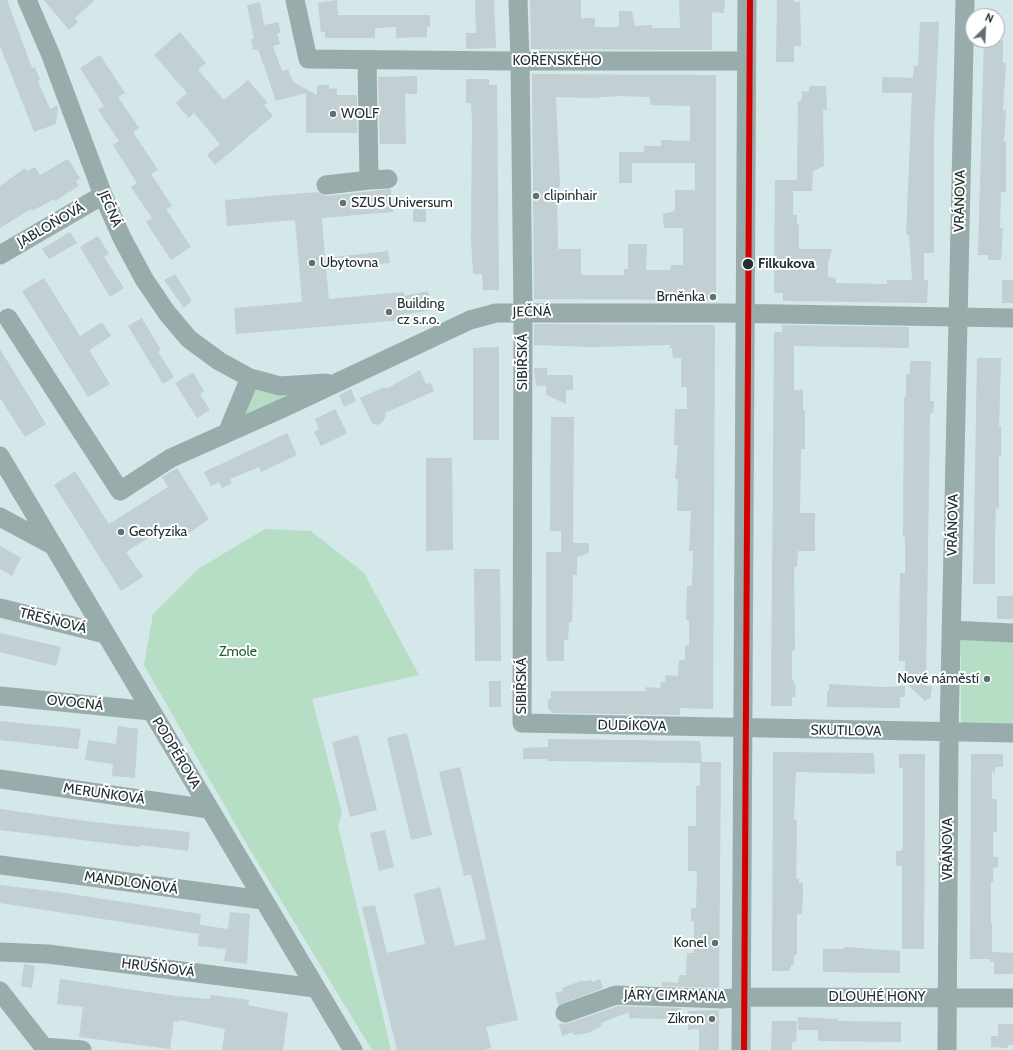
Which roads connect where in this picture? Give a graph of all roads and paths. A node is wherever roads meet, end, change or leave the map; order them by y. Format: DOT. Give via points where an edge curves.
graph roads {
  1 [pos="27,0"];
  2 [pos="295,0"];
  3 [pos="518,0"];
  4 [pos="747,0"];
  5 [pos="965,0"];
  6 [pos="367,60"];
  7 [pos="520,61"];
  8 [pos="746,61"];
  9 [pos="388,179"];
  10 [pos="369,180"];
  11 [pos="326,185"];
  12 [pos="103,195"];
  13 [pos="0,255"];
  14 [pos="523,312"];
  15 [pos="744,313"];
  16 [pos="957,317"];
  17 [pos="8,318"];
  18 [pos="1013,318"];
  19 [pos="250,378"];
  20 [pos="334,383"];
  21 [pos="228,431"];
  22 [pos="0,456"];
  23 [pos="0,517"];
  24 [pos="52,545"];
  25 [pos="0,608"];
  26 [pos="951,630"];
  27 [pos="1013,633"];
  28 [pos="105,634"];
  29 [pos="0,696"];
  30 [pos="151,711"];
  31 [pos="522,723"];
  32 [pos="742,728"];
  33 [pos="949,732"];
  34 [pos="1013,733"];
  35 [pos="0,779"];
  36 [pos="209,809"];
  37 [pos="0,865"];
  38 [pos="263,900"];
  39 [pos="0,952"];
  40 [pos="315,988"];
  41 [pos="0,991"];
  42 [pos="741,997"];
  43 [pos="947,998"];
  44 [pos="1013,998"];
  45 [pos="565,1013"];
  46 [pos="44,1048"];
  47 [pos="82,1050"];
  48 [pos="353,1050"];
  49 [pos="740,1050"];
  50 [pos="947,1050"];
  1 -- 12 [label="street, JEČNÁ" via="50,53"];
  2 -- 6 [label="street, KOŘENSKÉHO" via="308,59"];
  3 -- 7 [label="street, SIBIŘSKÁ"];
  4 -- 8 [label="street"];
  5 -- 16 [label="street, VRÁNOVA"];
  6 -- 7 [label="street, KOŘENSKÉHO"];
  6 -- 10 [label="street"];
  7 -- 8 [label="street, KOŘENSKÉHO"];
  7 -- 14 [label="street, SIBIŘSKÁ"];
  8 -- 15 [label="street"];
  9 -- 10 [label="street"];
  10 -- 11 [label="street"];
  12 -- 13 [label="street, JABLOŇOVÁ"];
  12 -- 19 [label="street, JEČNÁ" via="144,279 167,313 188,339 219,361"];
  14 -- 15 [label="street, JEČNÁ"];
  14 -- 20 [label="street, JEČNÁ" via="496,313 470,320"];
  14 -- 31 [label="street, SIBIŘSKÁ"];
  15 -- 16 [label="street"];
  15 -- 32 [label="street"];
  16 -- 18 [label="street"];
  16 -- 26 [label="street, VRÁNOVA"];
  17 -- 21 [label="street, JEČNÁ" via="120,491 171,458"];
  19 -- 20 [label="street, JEČNÁ" via="280,386"];
  19 -- 21 [label="street"];
  20 -- 21 [label="street, JEČNÁ"];
  22 -- 24 [label="street, PODPĚROVA"];
  23 -- 24 [label="street"];
  24 -- 28 [label="street, PODPĚROVA"];
  25 -- 28 [label="street, TŘEŠŇOVÁ"];
  26 -- 27 [label="street"];
  26 -- 33 [label="street, VRÁNOVA"];
  28 -- 30 [label="street, PODPĚROVA"];
  29 -- 30 [label="street, OVOCNÁ"];
  30 -- 36 [label="street, PODPĚROVA"];
  31 -- 32 [label="street, DUDÍKOVA"];
  32 -- 33 [label="street, SKUTILOVA"];
  32 -- 42 [label="street"];
  33 -- 34 [label="street"];
  33 -- 43 [label="street, VRÁNOVA"];
  35 -- 36 [label="street, MERUŇKOVÁ"];
  36 -- 38 [label="street, PODPĚROVA"];
  37 -- 38 [label="street, MANDLOŇOVÁ"];
  38 -- 40 [label="street, PODPĚROVA"];
  39 -- 40 [label="street, HRUŠŇOVÁ" via="48,954"];
  40 -- 48 [label="street, PODPĚROVA"];
  41 -- 46 [label="street"];
  42 -- 43 [label="street, DLOUHÉ HONY"];
  42 -- 45 [label="street, JÁRY CIMRMANA" via="722,999 616,995"];
  42 -- 49 [label="street"];
  43 -- 44 [label="street, DLOUHÉ HONY"];
  43 -- 50 [label="street, VRÁNOVA"];
  46 -- 47 [label="street"];
}
